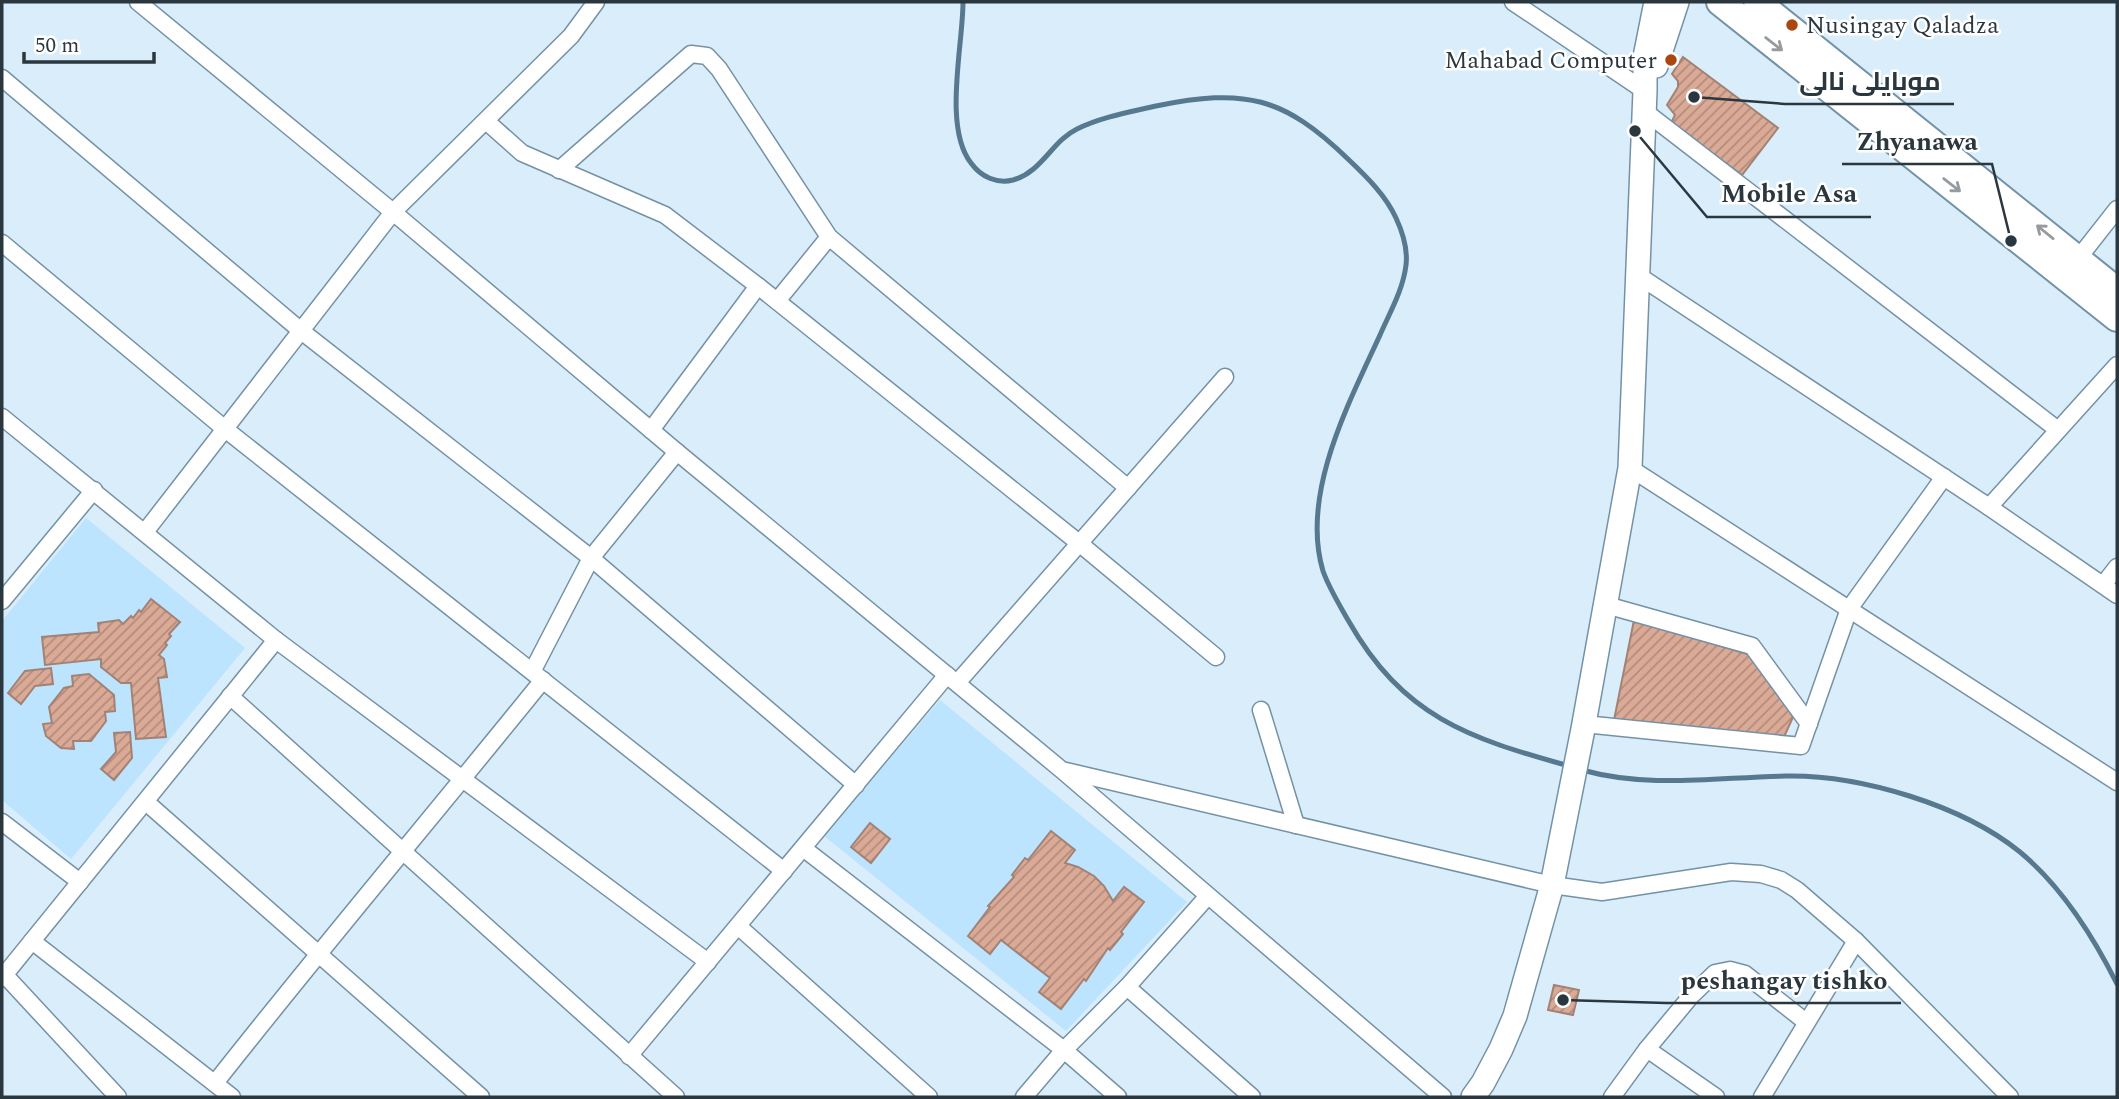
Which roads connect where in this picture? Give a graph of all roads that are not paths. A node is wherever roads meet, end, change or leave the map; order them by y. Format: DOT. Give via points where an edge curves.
graph roads {
  1 [pos="138,2"];
  2 [pos="596,2"];
  3 [pos="1513,2"];
  4 [pos="1657,2"];
  5 [pos="1677,2"];
  6 [pos="1720,2"];
  7 [pos="1757,2"];
  8 [pos="2,78"];
  9 [pos="1644,101"];
  10 [pos="486,121"];
  11 [pos="559,170"];
  12 [pos="2117,209"];
  13 [pos="393,212"];
  14 [pos="829,237"];
  15 [pos="2,243"];
  16 [pos="2072,267"];
  17 [pos="1636,274"];
  18 [pos="758,286"];
  19 [pos="2117,291"];
  20 [pos="777,301"];
  21 [pos="2117,318"];
  22 [pos="300,330"];
  23 [pos="2117,365"];
  24 [pos="1225,377"];
  25 [pos="2,417"];
  26 [pos="225,429"];
  27 [pos="651,430"];
  28 [pos="2058,430"];
  29 [pos="677,452"];
  30 [pos="1630,468"];
  31 [pos="1944,477"];
  32 [pos="1128,488"];
  33 [pos="94,491"];
  34 [pos="1989,507"];
  35 [pos="145,531"];
  36 [pos="1079,543"];
  37 [pos="591,558"];
  38 [pos="2117,567"];
  39 [pos="2103,585"];
  40 [pos="5,591"];
  41 [pos="2117,595"];
  42 [pos="1606,605"];
  43 [pos="1849,609"];
  44 [pos="276,640"];
  45 [pos="1216,657"];
  46 [pos="538,675"];
  47 [pos="952,679"];
  48 [pos="230,696"];
  49 [pos="1261,709"];
  50 [pos="1809,724"];
  51 [pos="1584,727"];
  52 [pos="1063,771"];
  53 [pos="463,780"];
  54 [pos="2117,782"];
  55 [pos="856,785"];
  56 [pos="146,802"];
  57 [pos="2,822"];
  58 [pos="1296,825"];
  59 [pos="803,848"];
  60 [pos="404,852"];
  61 [pos="784,870"];
  62 [pos="80,882"];
  63 [pos="1552,885"];
  64 [pos="1208,897"];
  65 [pos="738,926"];
  66 [pos="32,941"];
  67 [pos="1856,941"];
  68 [pos="318,953"];
  69 [pos="708,962"];
  70 [pos="3,975"];
  71 [pos="1127,987"];
  72 [pos="1806,1022"];
  73 [pos="1647,1049"];
  74 [pos="1065,1050"];
  75 [pos="629,1056"];
  76 [pos="215,1083"];
  77 [pos="118,1097"];
  78 [pos="232,1097"];
  79 [pos="481,1097"];
  80 [pos="676,1097"];
  81 [pos="929,1097"];
  82 [pos="1024,1097"];
  83 [pos="1118,1097"];
  84 [pos="1252,1097"];
  85 [pos="1443,1097"];
  86 [pos="1473,1097"];
  87 [pos="1612,1097"];
  88 [pos="1716,1097"];
  89 [pos="1762,1097"];
  90 [pos="2010,1097"];
  1 -- 13 [label="street"];
  2 -- 10 [label="street" via="571,36"];
  3 -- 9 [label="street"];
  4 -- 9 [label="street" via="1644,57"];
  5 -- 9 [label="street"];
  6 -- 16 [label="main road, one-way"];
  16 -- 7 [label="main road, one-way"];
  8 -- 22 [label="street"];
  9 -- 17 [label="street"];
  9 -- 28 [label="street"];
  10 -- 11 [label="street" via="522,153"];
  10 -- 13 [label="street"];
  11 -- 14 [label="street" via="691,54 707,56"];
  11 -- 18 [label="street" via="665,215"];
  12 -- 16 [label="street"];
  13 -- 22 [label="street"];
  13 -- 27 [label="street"];
  14 -- 20 [label="street"];
  14 -- 32 [label="street"];
  15 -- 26 [label="street"];
  16 -- 19 [label="main road"];
  16 -- 21 [label="main road"];
  17 -- 30 [label="street"];
  17 -- 31 [label="street"];
  18 -- 20 [label="street"];
  18 -- 27 [label="street"];
  20 -- 36 [label="street"];
  22 -- 26 [label="street"];
  22 -- 37 [label="street"];
  23 -- 28 [label="street"];
  24 -- 32 [label="street"];
  25 -- 33 [label="street"];
  26 -- 35 [label="street"];
  26 -- 46 [label="street"];
  27 -- 29 [label="street"];
  28 -- 34 [label="street"];
  29 -- 37 [label="street"];
  29 -- 47 [label="street"];
  30 -- 42 [label="street"];
  30 -- 43 [label="street"];
  31 -- 34 [label="street"];
  31 -- 43 [label="street"];
  32 -- 36 [label="street"];
  33 -- 35 [label="street"];
  33 -- 40 [label="street"];
  34 -- 39 [label="street"];
  35 -- 44 [label="street"];
  36 -- 45 [label="street"];
  36 -- 47 [label="street"];
  37 -- 46 [label="street"];
  37 -- 55 [label="street"];
  38 -- 39 [label="street"];
  39 -- 41 [label="street"];
  42 -- 50 [label="street" via="1752,646"];
  42 -- 51 [label="street"];
  43 -- 50 [label="street"];
  43 -- 54 [label="street"];
  44 -- 48 [label="street"];
  44 -- 53 [label="street"];
  46 -- 53 [label="street"];
  46 -- 61 [label="street"];
  47 -- 52 [label="street"];
  47 -- 55 [label="street"];
  48 -- 56 [label="street"];
  48 -- 60 [label="street"];
  49 -- 58 [label="street"];
  50 -- 51 [label="street" via="1801,746"];
  51 -- 63 [label="street"];
  52 -- 58 [label="street"];
  52 -- 64 [label="street"];
  53 -- 60 [label="street"];
  53 -- 69 [label="street"];
  55 -- 59 [label="street"];
  56 -- 62 [label="street"];
  56 -- 68 [label="street"];
  57 -- 62 [label="street"];
  58 -- 63 [label="street"];
  59 -- 61 [label="street"];
  59 -- 74 [label="street"];
  60 -- 68 [label="street"];
  60 -- 75 [label="street"];
  61 -- 65 [label="street"];
  62 -- 66 [label="street"];
  63 -- 67 [label="street" via="1602,892 1716,873 1761,874 1789,884"];
  63 -- 86 [label="street" via="1515,1016"];
  64 -- 71 [label="street"];
  64 -- 85 [label="street"];
  65 -- 69 [label="street"];
  65 -- 81 [label="street"];
  66 -- 70 [label="street"];
  66 -- 76 [label="street"];
  67 -- 72 [label="street"];
  67 -- 90 [label="street"];
  68 -- 76 [label="street"];
  68 -- 79 [label="street"];
  69 -- 75 [label="street"];
  70 -- 77 [label="street"];
  71 -- 74 [label="street"];
  71 -- 84 [label="street"];
  72 -- 73 [label="street" via="1745,974 1723,970 1699,986"];
  72 -- 89 [label="street"];
  73 -- 87 [label="street"];
  73 -- 88 [label="street"];
  74 -- 82 [label="street"];
  74 -- 83 [label="street"];
  75 -- 80 [label="street"];
  76 -- 78 [label="street"];
}
